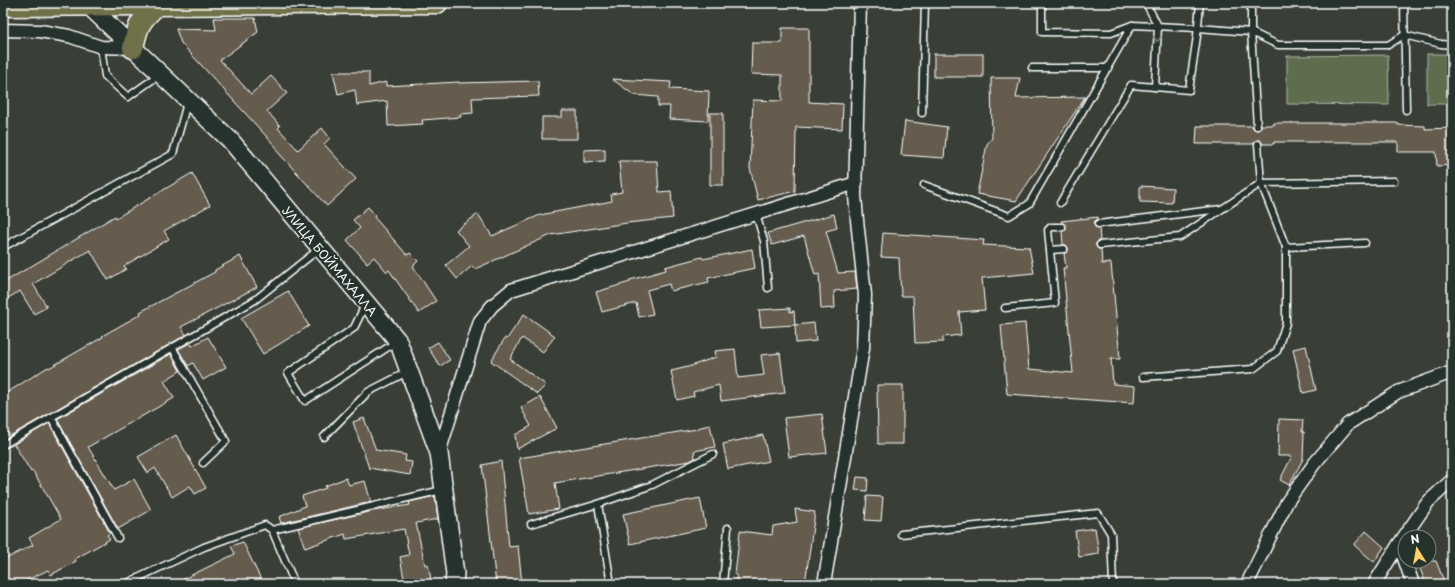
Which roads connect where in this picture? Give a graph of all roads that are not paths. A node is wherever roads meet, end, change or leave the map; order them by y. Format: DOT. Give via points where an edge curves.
graph roads {
  1 [pos="437,3"];
  2 [pos="860,3"];
  3 [pos="925,3"];
  4 [pos="1042,3"];
  5 [pos="1146,3"];
  6 [pos="1200,3"];
  7 [pos="1251,3"];
  8 [pos="1404,3"];
  9 [pos="87,4"];
  10 [pos="157,5"];
  11 [pos="3,6"];
  12 [pos="1132,26"];
  13 [pos="1158,26"];
  14 [pos="1198,28"];
  15 [pos="3,30"];
  16 [pos="1251,32"];
  17 [pos="1404,34"];
  18 [pos="1452,45"];
  19 [pos="101,47"];
  20 [pos="133,48"];
  21 [pos="1032,68"];
  22 [pos="1108,68"];
  23 [pos="161,74"];
  24 [pos="1155,87"];
  25 [pos="188,100"];
  26 [pos="1406,110"];
  27 [pos="922,114"];
  28 [pos="1258,126"];
  29 [pos="1258,144"];
  30 [pos="1394,181"];
  31 [pos="856,183"];
  32 [pos="1261,183"];
  33 [pos="924,185"];
  34 [pos="1060,204"];
  35 [pos="1223,209"];
  36 [pos="756,214"];
  37 [pos="1098,224"];
  38 [pos="1062,227"];
  39 [pos="1365,243"];
  40 [pos="1100,245"];
  41 [pos="3,247"];
  42 [pos="1286,247"];
  43 [pos="320,248"];
  44 [pos="1064,249"];
  45 [pos="1050,250"];
  46 [pos="768,288"];
  47 [pos="366,304"];
  48 [pos="1005,308"];
  49 [pos="398,342"];
  50 [pos="172,347"];
  51 [pos="409,371"];
  52 [pos="1452,372"];
  53 [pos="1143,377"];
  54 [pos="50,417"];
  55 [pos="324,437"];
  56 [pos="3,445"];
  57 [pos="439,453"];
  58 [pos="713,454"];
  59 [pos="203,463"];
  60 [pos="1452,480"];
  61 [pos="444,489"];
  62 [pos="598,504"];
  63 [pos="531,524"];
  64 [pos="728,528"];
  65 [pos="1409,529"];
  66 [pos="272,530"];
  67 [pos="901,534"];
  68 [pos="118,538"];
  69 [pos="1397,547"];
  70 [pos="1407,569"];
  71 [pos="125,584"];
  72 [pos="295,584"];
  73 [pos="454,584"];
  74 [pos="612,584"];
  75 [pos="723,584"];
  76 [pos="824,584"];
  77 [pos="1113,584"];
  78 [pos="1247,584"];
  79 [pos="1374,584"];
  80 [pos="1412,584"];
  1 -- 10 [label="highway"];
  2 -- 31 [label="street"];
  3 -- 27 [label="lane"];
  4 -- 12 [label="lane" via="1042,32 1111,33"];
  5 -- 13 [label="lane"];
  6 -- 14 [label="lane"];
  7 -- 16 [label="lane"];
  8 -- 17 [label="lane"];
  9 -- 10 [label="highway"];
  9 -- 11 [label="highway"];
  9 -- 20 [label="main road, УЛИЦА БОЙМАХАЛЛА"];
  10 -- 20 [label="highway" via="142,19"];
  12 -- 13 [label="lane"];
  12 -- 22 [label="lane"];
  13 -- 14 [label="lane"];
  13 -- 24 [label="lane, one-way"];
  14 -- 16 [label="lane"];
  14 -- 24 [label="lane" via="1189,90"];
  15 -- 19 [label="street" via="40,31 69,36"];
  16 -- 17 [label="lane" via="1278,44 1388,45"];
  16 -- 28 [label="lane"];
  17 -- 18 [label="lane"];
  17 -- 26 [label="lane"];
  19 -- 20 [label="street"];
  19 -- 23 [label="lane" via="105,76 128,97"];
  20 -- 23 [label="main road, УЛИЦА БОЙМАХАЛЛА"];
  21 -- 22 [label="lane"];
  22 -- 33 [label="lane" via="1029,204 1009,216"];
  23 -- 25 [label="main road, УЛИЦА БОЙМАХАЛЛА"];
  24 -- 34 [label="lane" via="1131,85"];
  25 -- 41 [label="lane" via="173,154"];
  25 -- 43 [label="main road, УЛИЦА БОЙМАХАЛЛА" via="231,141"];
  29 -- 32 [label="lane"];
  30 -- 32 [label="lane"];
  31 -- 36 [label="street"];
  31 -- 76 [label="street" via="865,295 863,348"];
  32 -- 35 [label="lane"];
  32 -- 42 [label="lane"];
  35 -- 37 [label="lane"];
  35 -- 40 [label="lane" via="1180,237"];
  36 -- 46 [label="lane" via="764,241"];
  36 -- 57 [label="street" via="511,290 492,306 480,321"];
  38 -- 45 [label="lane" via="1049,228"];
  39 -- 42 [label="lane"];
  42 -- 53 [label="lane" via="1286,323 1277,351 1253,369"];
  43 -- 47 [label="main road, УЛИЦА БОЙМАХАЛЛА"];
  43 -- 50 [label="lane" via="254,300"];
  44 -- 45 [label="lane"];
  45 -- 48 [label="lane" via="1055,303"];
  47 -- 49 [label="main road, УЛИЦА БОЙМАХАЛЛА"];
  47 -- 49 [label="lane" via="354,328 288,373 305,401"];
  49 -- 51 [label="main road, УЛИЦА БОЙМАХАЛЛА"];
  50 -- 54 [label="lane"];
  50 -- 59 [label="lane" via="226,442"];
  51 -- 55 [label="lane" via="368,392"];
  51 -- 57 [label="main road, УЛИЦА БОЙМАХАЛЛА"];
  52 -- 78 [label="street" via="1398,392 1348,424 1314,464 1287,502"];
  54 -- 56 [label="lane"];
  54 -- 68 [label="lane"];
  57 -- 61 [label="main road, УЛИЦА БОЙМАХАЛЛА"];
  58 -- 62 [label="lane" via="652,485"];
  60 -- 65 [label="street" via="1428,502"];
  61 -- 66 [label="lane"];
  61 -- 73 [label="main road, УЛИЦА БОЙМАХАЛЛА" via="456,574"];
  62 -- 63 [label="lane"];
  62 -- 74 [label="lane"];
  64 -- 75 [label="lane"];
  66 -- 71 [label="lane" via="265,525 204,547"];
  66 -- 72 [label="lane"];
  67 -- 77 [label="lane" via="1098,513 1111,534"];
  69 -- 79 [label="street"];
  70 -- 80 [label="street"];
}
